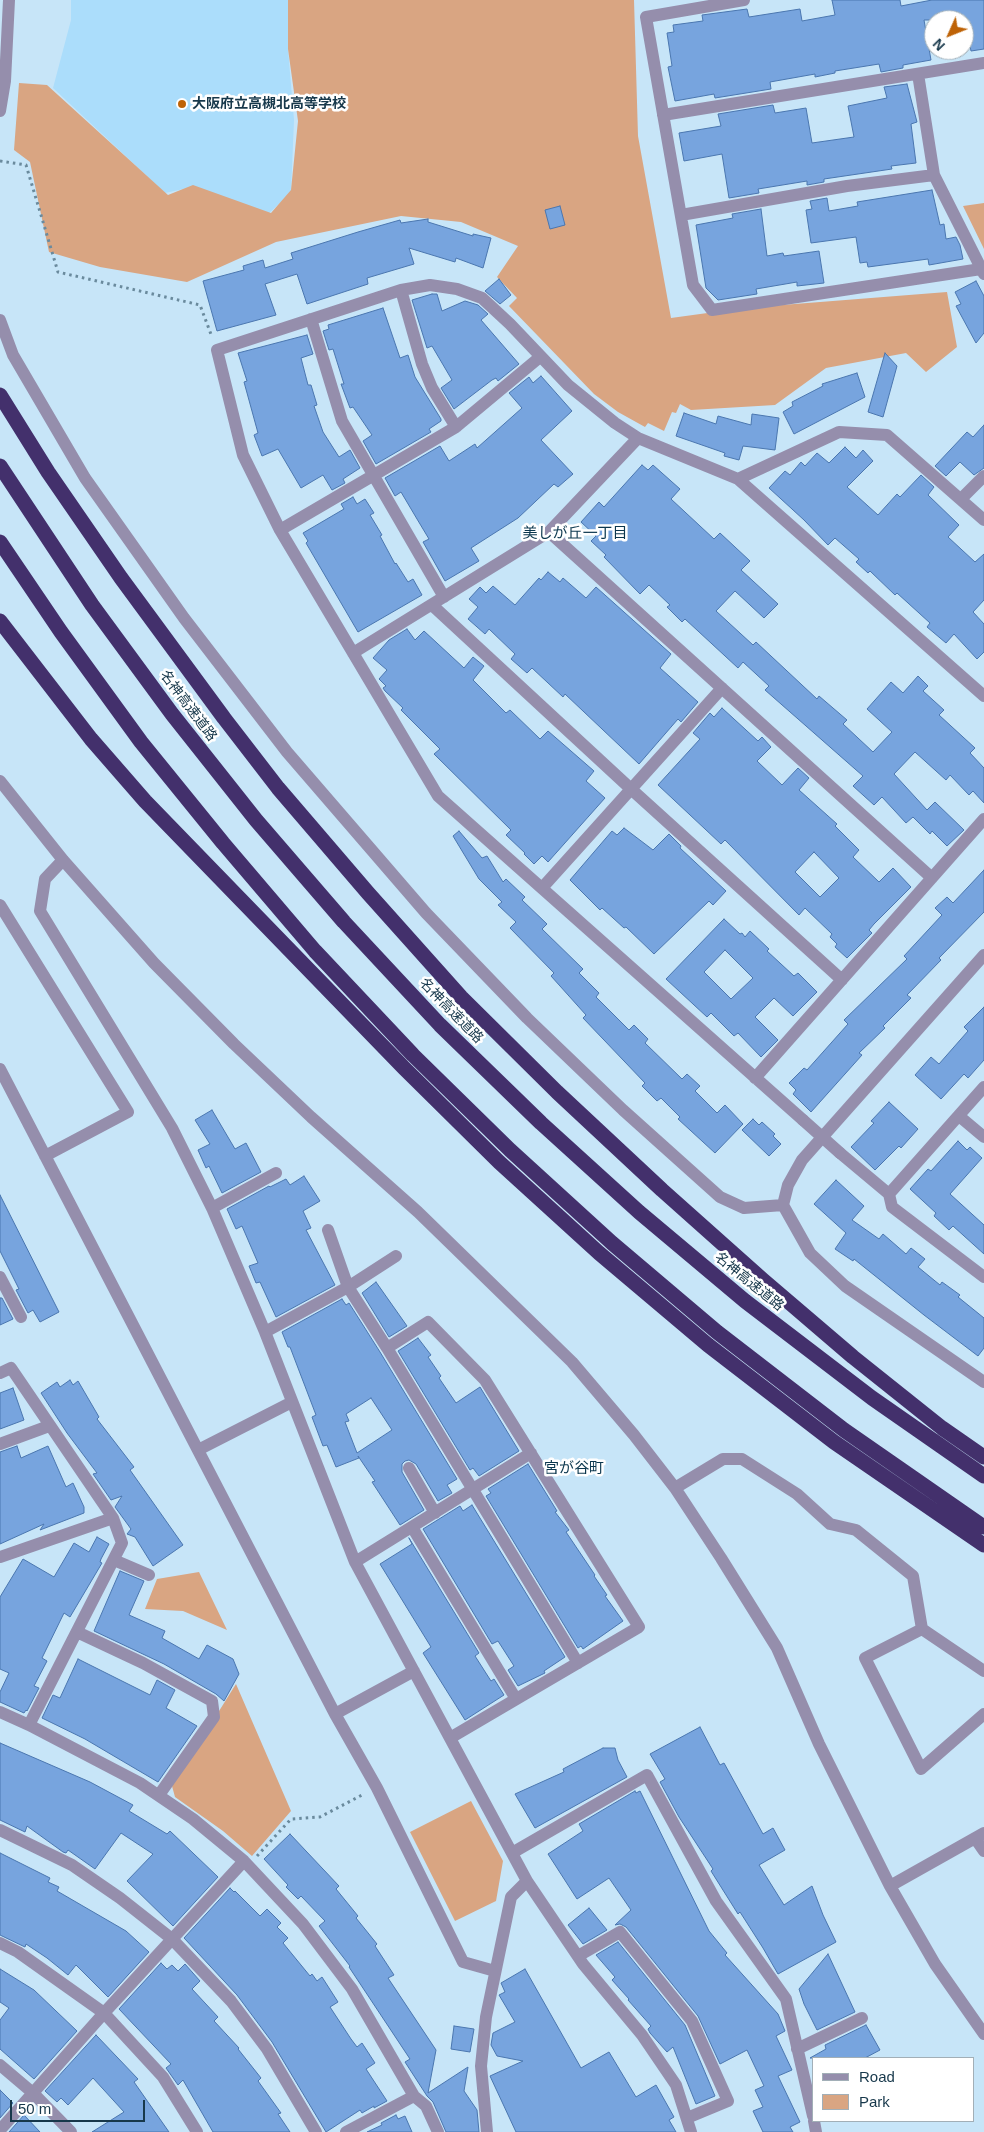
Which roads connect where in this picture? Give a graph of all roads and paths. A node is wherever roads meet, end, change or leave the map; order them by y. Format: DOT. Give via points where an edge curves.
graph roads {
  1 [pos="9,0"];
  2 [pos="744,0"];
  3 [pos="722,2"];
  4 [pos="984,63"];
  5 [pos="918,74"];
  6 [pos="0,112"];
  7 [pos="663,115"];
  8 [pos="0,161"];
  9 [pos="934,175"];
  10 [pos="681,215"];
  11 [pos="982,272"];
  12 [pos="401,290"];
  13 [pos="311,319"];
  14 [pos="0,320"];
  15 [pos="217,350"];
  16 [pos="540,357"];
  17 [pos="0,395"];
  18 [pos="456,427"];
  19 [pos="638,438"];
  20 [pos="0,466"];
  21 [pos="373,476"];
  22 [pos="984,476"];
  23 [pos="738,479"];
  24 [pos="961,499"];
  25 [pos="984,520"];
  26 [pos="280,530"];
  27 [pos="549,532"];
  28 [pos="0,542"];
  29 [pos="444,597"];
  30 [pos="432,604"];
  31 [pos="0,621"];
  32 [pos="353,653"];
  33 [pos="722,688"];
  34 [pos="984,696"];
  35 [pos="0,781"];
  36 [pos="631,789"];
  37 [pos="984,820"];
  38 [pos="63,860"];
  39 [pos="932,878"];
  40 [pos="542,888"];
  41 [pos="0,905"];
  42 [pos="984,955"];
  43 [pos="842,980"];
  44 [pos="0,1069"];
  45 [pos="756,1078"];
  46 [pos="984,1087"];
  47 [pos="959,1116"];
  48 [pos="984,1137"];
  49 [pos="45,1156"];
  50 [pos="276,1173"];
  51 [pos="889,1194"];
  52 [pos="783,1205"];
  53 [pos="212,1208"];
  54 [pos="328,1230"];
  55 [pos="396,1256"];
  56 [pos="984,1276"];
  57 [pos="0,1277"];
  58 [pos="348,1287"];
  59 [pos="21,1317"];
  60 [pos="265,1332"];
  61 [pos="388,1348"];
  62 [pos="0,1373"];
  63 [pos="984,1382"];
  64 [pos="292,1402"];
  65 [pos="50,1426"];
  66 [pos="0,1444"];
  67 [pos="198,1450"];
  68 [pos="531,1453"];
  69 [pos="984,1457"];
  70 [pos="409,1468"];
  71 [pos="984,1476"];
  72 [pos="675,1488"];
  73 [pos="473,1489"];
  74 [pos="435,1513"];
  75 [pos="112,1518"];
  76 [pos="412,1527"];
  77 [pos="984,1527"];
  78 [pos="984,1545"];
  79 [pos="0,1557"];
  80 [pos="114,1560"];
  81 [pos="355,1562"];
  82 [pos="150,1576"];
  83 [pos="922,1629"];
  84 [pos="77,1632"];
  85 [pos="578,1662"];
  86 [pos="414,1671"];
  87 [pos="984,1671"];
  88 [pos="516,1699"];
  89 [pos="0,1712"];
  90 [pos="335,1714"];
  91 [pos="984,1714"];
  92 [pos="29,1725"];
  93 [pos="450,1738"];
  94 [pos="377,1788"];
  95 [pos="158,1795"];
  96 [pos="0,1830"];
  97 [pos="980,1836"];
  98 [pos="984,1851"];
  99 [pos="512,1853"];
  100 [pos="257,1856"];
  101 [pos="244,1861"];
  102 [pos="527,1881"];
  103 [pos="890,1886"];
  104 [pos="172,1939"];
  105 [pos="0,1943"];
  106 [pos="578,1956"];
  107 [pos="495,1971"];
  108 [pos="104,2012"];
  109 [pos="862,2018"];
  110 [pos="984,2034"];
  111 [pos="797,2049"];
  112 [pos="0,2065"];
  113 [pos="33,2092"];
  114 [pos="414,2096"];
  115 [pos="812,2112"];
  116 [pos="687,2118"];
  117 [pos="0,2130"];
  118 [pos="71,2132"];
  119 [pos="197,2132"];
  120 [pos="316,2132"];
  121 [pos="346,2132"];
  122 [pos="438,2132"];
  123 [pos="487,2132"];
  124 [pos="691,2132"];
  1 -- 6 [label="street" via="5,81"];
  2 -- 3 [label="street"];
  3 -- 7 [label="street" via="646,17"];
  4 -- 5 [label="street"];
  5 -- 7 [label="street"];
  5 -- 9 [label="street"];
  7 -- 10 [label="street"];
  8 -- 15 [label="path" via="26,165 58,272 200,305"];
  9 -- 10 [label="street" via="847,186"];
  9 -- 11 [label="street"];
  10 -- 11 [label="street" via="693,285 712,310"];
  12 -- 13 [label="street"];
  12 -- 16 [label="street" via="430,284 482,298"];
  12 -- 18 [label="street" via="422,364 432,388"];
  13 -- 15 [label="street"];
  13 -- 21 [label="street" via="342,421"];
  14 -- 52 [label="street" via="13,355 84,478 184,618 287,752 420,906 527,1018 720,1197 744,1208"];
  15 -- 26 [label="street" via="243,455"];
  16 -- 18 [label="street"];
  16 -- 19 [label="street" via="568,385"];
  17 -- 69 [label="highway" via="115,570 224,718 278,788 461,997 662,1190 853,1358"];
  18 -- 21 [label="street"];
  19 -- 23 [label="street"];
  19 -- 27 [label="street"];
  20 -- 71 [label="highway, 名神高速道路" via="92,604 172,714 256,820 344,922 440,1025 548,1130 745,1302 872,1398"];
  21 -- 26 [label="street"];
  21 -- 29 [label="street"];
  22 -- 24 [label="street"];
  23 -- 24 [label="street" via="839,432 887,435"];
  23 -- 34 [label="street"];
  24 -- 25 [label="street"];
  26 -- 32 [label="street"];
  27 -- 29 [label="street"];
  27 -- 33 [label="street"];
  28 -- 77 [label="highway" via="141,742 315,951 413,1055 612,1243 716,1332 844,1430"];
  29 -- 30 [label="street"];
  30 -- 32 [label="street"];
  30 -- 36 [label="street"];
  31 -- 78 [label="highway" via="144,801 499,1162 599,1253 708,1345 834,1442"];
  32 -- 40 [label="street" via="438,796"];
  33 -- 36 [label="street"];
  33 -- 39 [label="street"];
  35 -- 38 [label="street"];
  36 -- 40 [label="street"];
  36 -- 43 [label="street"];
  37 -- 39 [label="street"];
  38 -- 53 [label="street" via="45,879 40,911 172,1128"];
  38 -- 72 [label="street" via="154,963 234,1044 418,1212 572,1362"];
  39 -- 43 [label="street"];
  40 -- 45 [label="street"];
  41 -- 49 [label="street" via="128,1112"];
  42 -- 52 [label="street" via="802,1160 788,1185"];
  43 -- 45 [label="street"];
  44 -- 49 [label="street"];
  45 -- 51 [label="street, bridge"];
  46 -- 47 [label="street"];
  47 -- 48 [label="street"];
  47 -- 51 [label="street"];
  49 -- 67 [label="street"];
  50 -- 53 [label="street"];
  51 -- 56 [label="street" via="892,1207"];
  52 -- 63 [label="street" via="810,1253 845,1286"];
  53 -- 60 [label="street"];
  54 -- 58 [label="street"];
  55 -- 58 [label="street"];
  57 -- 59 [label="street"];
  58 -- 60 [label="street"];
  58 -- 61 [label="street"];
  60 -- 64 [label="street"];
  61 -- 68 [label="street" via="428,1322 485,1380"];
  61 -- 73 [label="street"];
  62 -- 65 [label="street" via="11,1368"];
  64 -- 67 [label="street"];
  64 -- 81 [label="street"];
  65 -- 66 [label="street"];
  65 -- 75 [label="street"];
  67 -- 90 [label="street"];
  68 -- 73 [label="street"];
  68 -- 85 [label="street" via="639,1627"];
  70 -- 74 [label="street"];
  72 -- 83 [label="street" via="723,1460 742,1459 797,1494 830,1524 856,1530 913,1576"];
  72 -- 103 [label="street" via="777,1648 819,1744"];
  73 -- 74 [label="street"];
  73 -- 85 [label="street"];
  74 -- 76 [label="street"];
  75 -- 79 [label="street"];
  75 -- 80 [label="street" via="122,1543"];
  76 -- 81 [label="street"];
  76 -- 88 [label="street"];
  80 -- 82 [label="street"];
  80 -- 84 [label="street"];
  81 -- 86 [label="street"];
  83 -- 87 [label="street"];
  83 -- 91 [label="street" via="865,1658 921,1769"];
  84 -- 92 [label="street"];
  84 -- 95 [label="street" via="212,1701 214,1717"];
  85 -- 88 [label="street"];
  86 -- 90 [label="street"];
  86 -- 93 [label="street"];
  88 -- 93 [label="street"];
  89 -- 92 [label="street"];
  90 -- 94 [label="street"];
  92 -- 95 [label="street"];
  93 -- 99 [label="street"];
  94 -- 100 [label="path" via="320,1817 292,1818"];
  94 -- 107 [label="street" via="463,1962"];
  95 -- 101 [label="street"];
  96 -- 104 [label="street" via="72,1865"];
  97 -- 98 [label="street"];
  97 -- 103 [label="street"];
  99 -- 102 [label="street"];
  99 -- 111 [label="street" via="647,1775 716,1901 786,1999"];
  101 -- 104 [label="street"];
  101 -- 114 [label="street" via="303,1924 352,1989"];
  102 -- 106 [label="street"];
  102 -- 107 [label="street" via="511,1898"];
  103 -- 110 [label="street" via="935,1964"];
  104 -- 108 [label="street"];
  104 -- 120 [label="street" via="231,2001 267,2049"];
  105 -- 108 [label="street"];
  106 -- 116 [label="street" via="642,2035 676,2085"];
  106 -- 116 [label="street" via="620,1932 692,2021 728,2101"];
  107 -- 123 [label="street" via="481,2066"];
  108 -- 113 [label="street"];
  108 -- 119 [label="street" via="163,2077"];
  109 -- 111 [label="street"];
  111 -- 115 [label="street"];
  112 -- 113 [label="street"];
  113 -- 117 [label="street"];
  113 -- 118 [label="street"];
  114 -- 121 [label="street"];
  114 -- 122 [label="street" via="426,2106"];
  116 -- 124 [label="street"];
}
